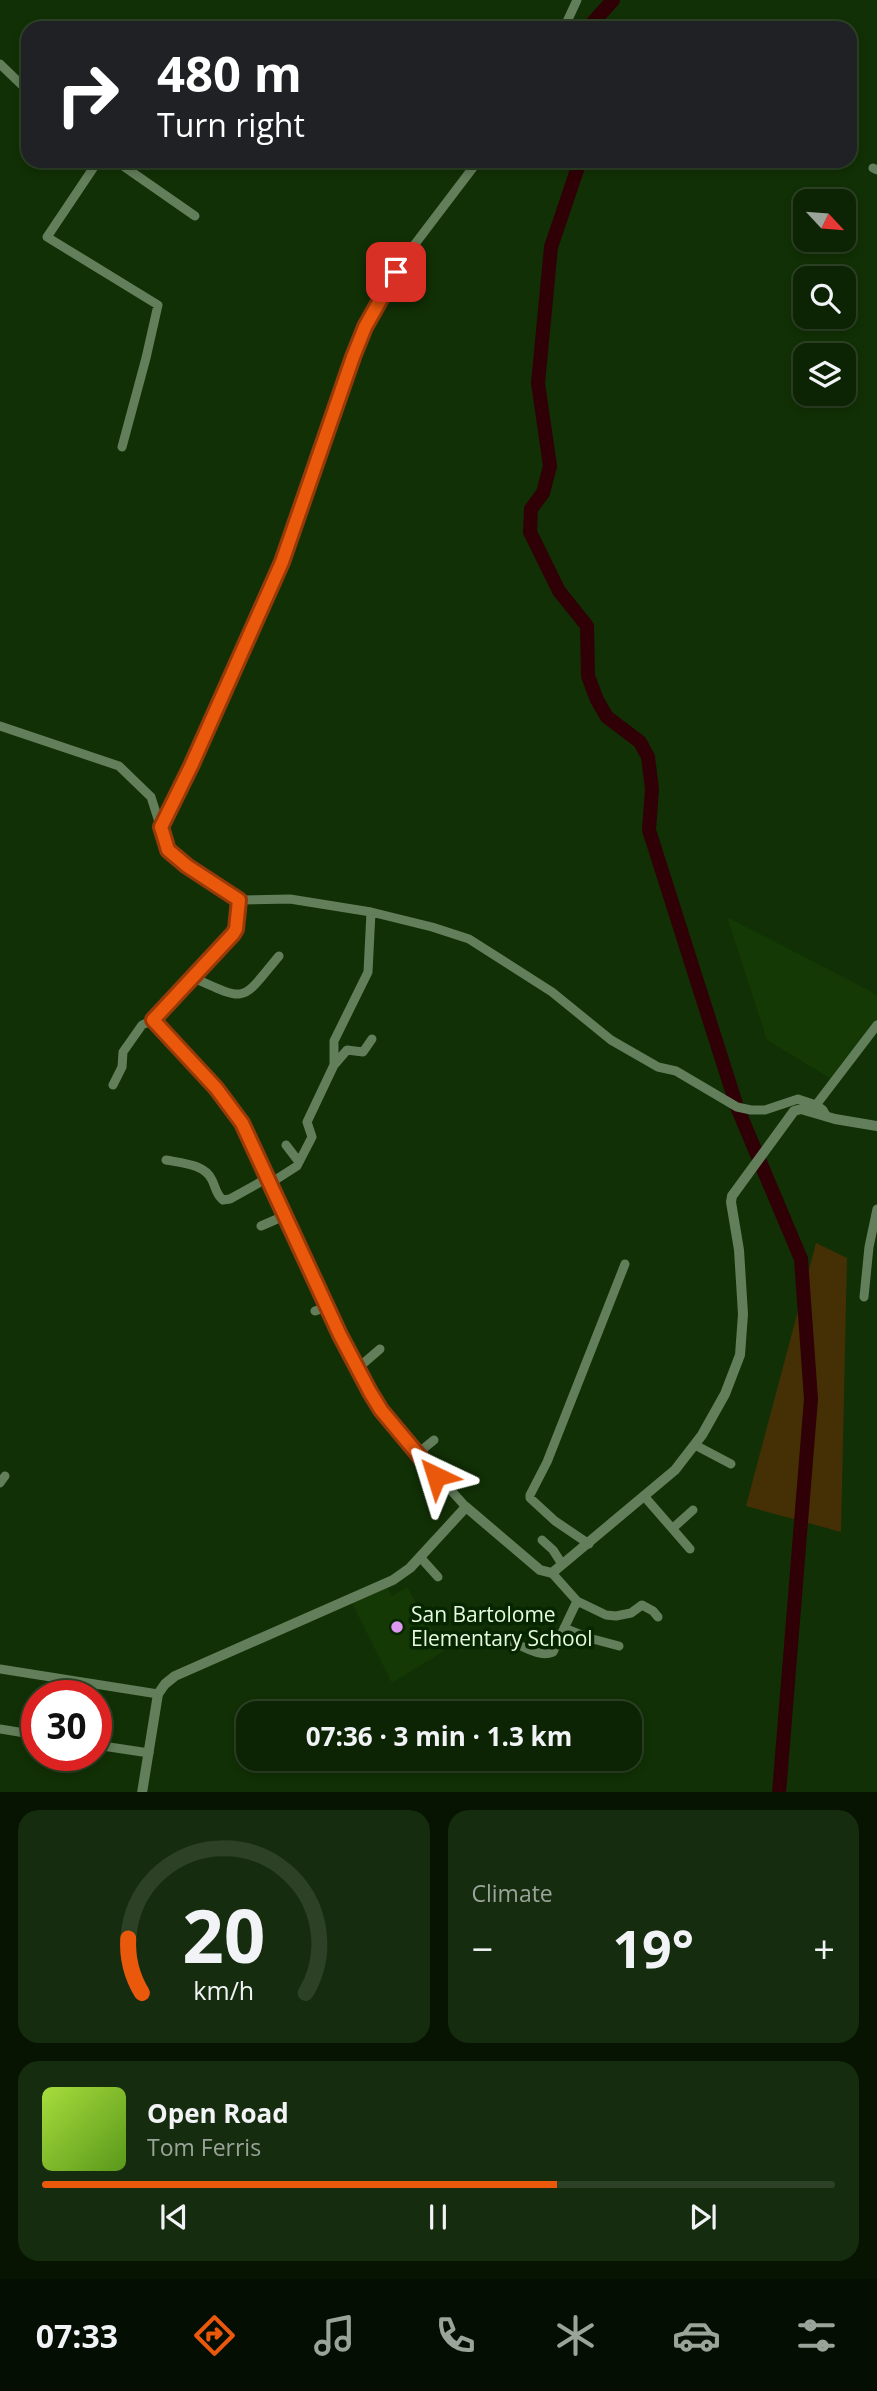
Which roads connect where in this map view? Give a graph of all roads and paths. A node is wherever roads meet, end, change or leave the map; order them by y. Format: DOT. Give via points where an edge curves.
graph roads {
  1 [pos="577,0"];
  2 [pos="567,21"];
  3 [pos="0,64"];
  4 [pos="21,84"];
  5 [pos="94,168"];
  6 [pos="126,168"];
  7 [pos="473,168"];
  8 [pos="195,216"];
  9 [pos="122,447"];
  10 [pos="0,726"];
  11 [pos="161,827"];
  12 [pos="239,900"];
  13 [pos="371,912"];
  14 [pos="279,956"];
  15 [pos="194,978"];
  16 [pos="153,1020"];
  17 [pos="877,1025"];
  18 [pos="372,1039"];
  19 [pos="334,1065"];
  20 [pos="113,1085"];
  21 [pos="816,1105"];
  22 [pos="827,1117"];
  23 [pos="877,1126"];
  24 [pos="286,1145"];
  25 [pos="166,1160"];
  26 [pos="299,1162"];
  27 [pos="268,1182"];
  28 [pos="877,1209"];
  29 [pos="284,1216"];
  30 [pos="261,1226"];
  31 [pos="625,1264"];
  32 [pos="864,1297"];
  33 [pos="327,1307"];
  34 [pos="315,1311"];
  35 [pos="380,1349"];
  36 [pos="358,1368"];
  37 [pos="434,1440"];
  38 [pos="695,1445"];
  39 [pos="417,1454"];
  40 [pos="731,1464"];
  41 [pos="644,1496"];
  42 [pos="466,1507"];
  43 [pos="693,1510"];
  44 [pos="673,1528"];
  45 [pos="542,1540"];
  46 [pos="589,1544"];
  47 [pos="690,1549"];
  48 [pos="420,1557"];
  49 [pos="562,1564"];
  50 [pos="552,1573"];
  51 [pos="438,1577"];
  52 [pos="577,1601"];
  53 [pos="658,1617"];
  54 [pos="565,1628"];
  55 [pos="510,1641"];
  56 [pos="620,1646"];
  57 [pos="0,1669"];
  58 [pos="158,1694"];
  59 [pos="0,1729"];
  60 [pos="21,1732"];
  61 [pos="112,1747"];
  62 [pos="149,1753"];
  63 [pos="142,1792"];
  1 -- 2 [label="street"];
  3 -- 4 [label="street"];
  5 -- 9 [label="street" via="47,237 158,305"];
  6 -- 8 [label="street"];
  7 -- 11 [label="street" via="400,265 365,327 282,562"];
  10 -- 11 [label="street" via="119,766 151,797"];
  11 -- 12 [label="street" via="168,850"];
  12 -- 13 [label="street" via="290,899"];
  12 -- 15 [label="street" via="236,929"];
  13 -- 19 [label="street" via="368,972 334,1041"];
  13 -- 21 [label="street" via="477,943 552,992 611,1040 737,1107 765,1110 798,1099"];
  14 -- 15 [label="street" via="251,990 240,995"];
  15 -- 16 [label="street"];
  16 -- 20 [label="street" via="142,1025 123,1052"];
  16 -- 27 [label="street" via="236,1114"];
  17 -- 21 [label="street"];
  18 -- 19 [label="street" via="363,1052 347,1050"];
  19 -- 26 [label="street" via="307,1122 312,1135"];
  21 -- 22 [label="street"];
  22 -- 23 [label="street"];
  22 -- 38 [label="street" via="793,1111 732,1196 742,1280 741,1350 730,1384"];
  24 -- 26 [label="street"];
  25 -- 27 [label="street" via="204,1169 223,1200"];
  26 -- 27 [label="street"];
  27 -- 29 [label="street"];
  28 -- 32 [label="street"];
  29 -- 30 [label="street"];
  29 -- 33 [label="street"];
  31 -- 46 [label="street" via="530,1494 538,1507"];
  33 -- 34 [label="street"];
  33 -- 36 [label="street"];
  35 -- 36 [label="street"];
  36 -- 39 [label="street" via="381,1410"];
  37 -- 39 [label="street"];
  38 -- 40 [label="street"];
  38 -- 41 [label="street" via="675,1470"];
  39 -- 42 [label="street"];
  41 -- 44 [label="street"];
  41 -- 46 [label="street"];
  42 -- 48 [label="street"];
  42 -- 50 [label="street" via="540,1570"];
  43 -- 44 [label="street"];
  44 -- 47 [label="street"];
  45 -- 49 [label="street"];
  46 -- 49 [label="street"];
  48 -- 51 [label="street"];
  48 -- 58 [label="street" via="401,1575 378,1587 175,1676"];
  49 -- 50 [label="street"];
  50 -- 52 [label="street"];
  52 -- 53 [label="street" via="606,1615 624,1615 642,1605"];
  52 -- 54 [label="street"];
  54 -- 55 [label="street" via="550,1654"];
  54 -- 56 [label="street"];
  57 -- 58 [label="street"];
  58 -- 62 [label="street"];
  59 -- 60 [label="street"];
  61 -- 62 [label="street"];
  62 -- 63 [label="street"];
}
